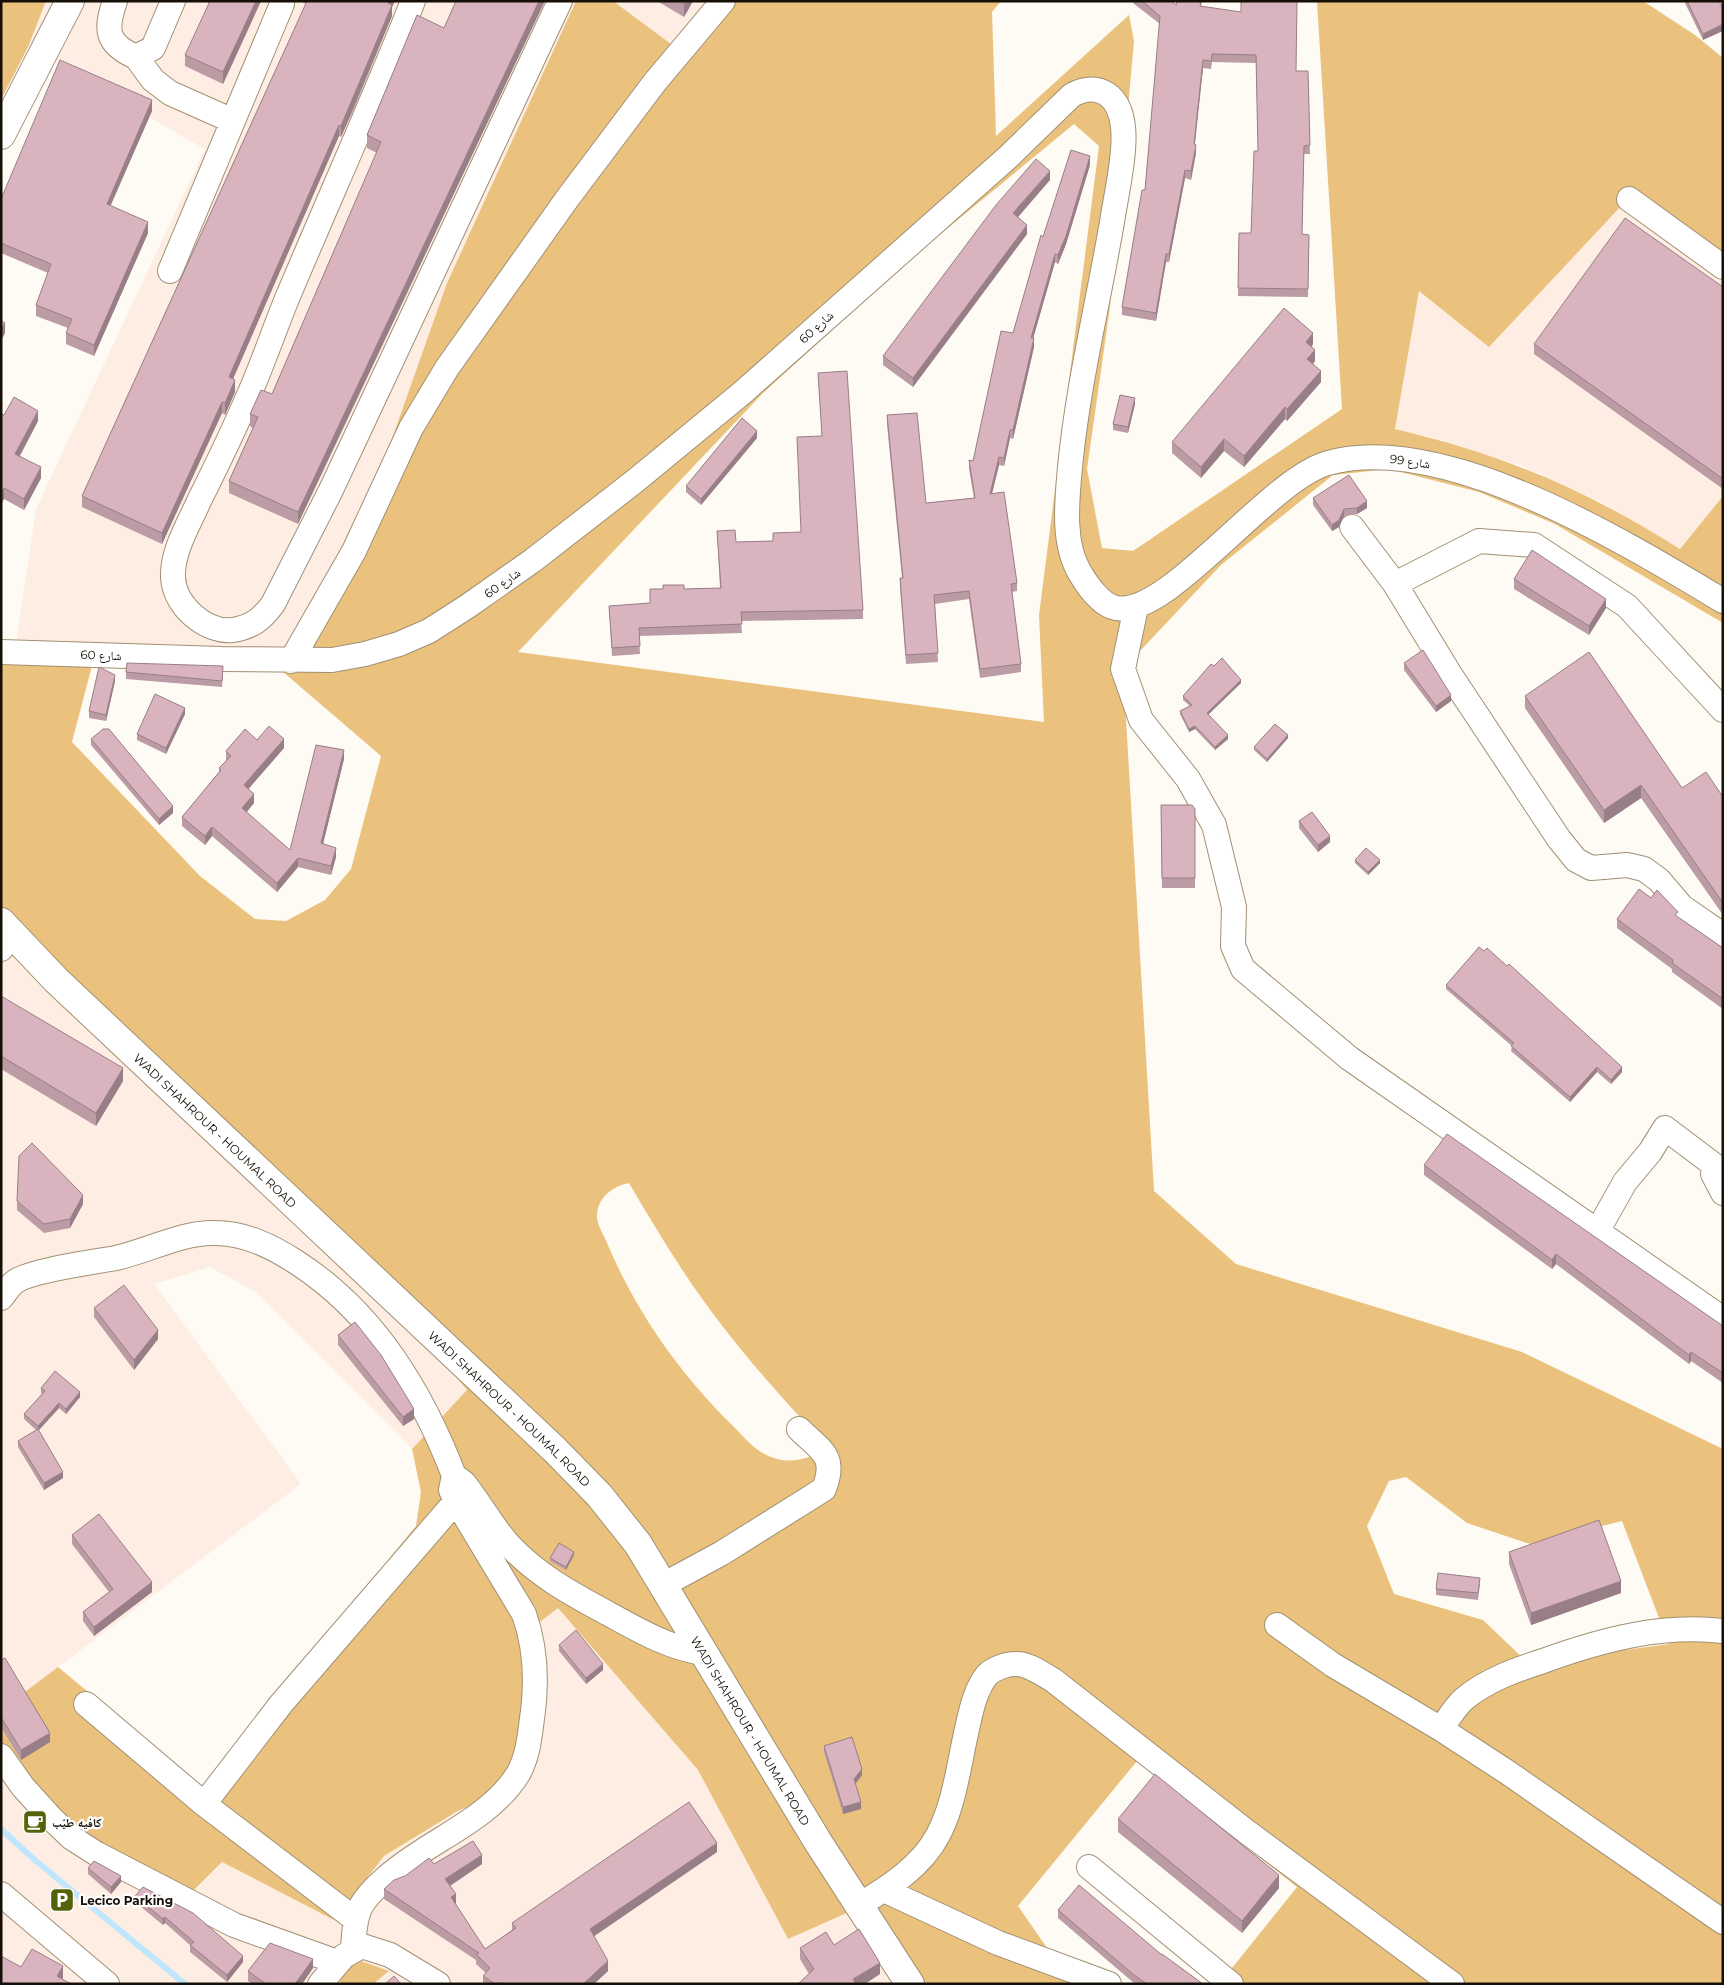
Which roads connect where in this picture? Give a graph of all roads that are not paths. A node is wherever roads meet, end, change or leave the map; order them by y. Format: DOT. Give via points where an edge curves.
graph roads {
  1 [pos="70,1"];
  2 [pos="115,1"];
  3 [pos="173,1"];
  4 [pos="413,1"];
  5 [pos="560,1"];
  6 [pos="723,1"];
  7 [pos="282,4"];
  8 [pos="136,57"];
  9 [pos="233,121"];
  10 [pos="1,135"];
  11 [pos="1629,198"];
  12 [pos="1723,267"];
  13 [pos="170,271"];
  14 [pos="1352,526"];
  15 [pos="1395,584"];
  16 [pos="1723,601"];
  17 [pos="1125,608"];
  18 [pos="1,652"];
  19 [pos="291,661"];
  20 [pos="1723,710"];
  21 [pos="4,935"];
  22 [pos="1723,935"];
  23 [pos="1723,1194"];
  24 [pos="1598,1230"];
  25 [pos="1,1298"];
  26 [pos="1723,1319"];
  27 [pos="799,1429"];
  28 [pos="455,1489"];
  29 [pos="663,1585"];
  30 [pos="1277,1625"];
  31 [pos="1723,1631"];
  32 [pos="704,1653"];
  33 [pos="86,1704"];
  34 [pos="1441,1729"];
  35 [pos="1,1756"];
  36 [pos="204,1804"];
  37 [pos="1089,1867"];
  38 [pos="884,1890"];
  39 [pos="1,1894"];
  40 [pos="859,1905"];
  41 [pos="356,1920"];
  42 [pos="1723,1922"];
  43 [pos="345,1956"];
  44 [pos="107,1984"];
  45 [pos="320,1984"];
  46 [pos="438,1984"];
  47 [pos="910,1984"];
  48 [pos="1109,1984"];
  49 [pos="1231,1984"];
  50 [pos="1452,1984"];
  1 -- 10 [label="main road"];
  2 -- 8 [label="street" via="108,21 111,38 120,50"];
  3 -- 8 [label="street" via="153,48"];
  4 -- 5 [label="street" via="285,303 249,397 176,556 173,577 179,597 199,621 212,627 244,628 261,620 272,604 335,481"];
  6 -- 19 [label="street" via="655,82 567,199 447,368 411,428 354,550"];
  7 -- 9 [label="street"];
  8 -- 9 [label="street" via="153,80 170,92"];
  9 -- 13 [label="street"];
  11 -- 12 [label="street"];
  14 -- 15 [label="street"];
  15 -- 20 [label="street" via="1479,541 1534,545 1628,606"];
  15 -- 22 [label="street" via="1451,676 1576,860 1591,868 1627,865 1644,869 1659,880 1682,907"];
  16 -- 17 [label="street, شارع 99" via="1610,537 1490,480 1443,466 1396,458 1357,457 1326,463 1304,473 1161,593"];
  17 -- 19 [label="street, شارع 60" via="1103,600 1081,575 1071,555 1067,520 1074,421 1104,270 1124,128 1112,98 1097,88 1072,95 1007,158 742,393 628,487 468,606 399,644 332,660"];
  17 -- 24 [label="street" via="1123,669 1141,720 1188,779 1214,826 1234,907 1234,946 1243,969 1349,1058"];
  18 -- 19 [label="street, شارع 60"];
  21 -- 29 [label="main road, WADI SHAHROUR - HOUMAL ROAD" via="56,980 555,1450 599,1495 638,1544"];
  23 -- 24 [label="street" via="1713,1174 1714,1165 1665,1128 1625,1182"];
  24 -- 26 [label="street"];
  25 -- 28 [label="street" via="20,1279 136,1253 192,1235 214,1233 259,1242 314,1275 356,1310 377,1335 403,1369 438,1432"];
  27 -- 29 [label="street" via="828,1458 830,1472 824,1489 722,1553"];
  28 -- 32 [label="street" via="468,1488 510,1545 548,1580 569,1594 662,1642"];
  28 -- 36 [label="street"];
  28 -- 41 [label="street" via="524,1614 529,1629 534,1649 535,1695 526,1754 513,1781 491,1803 398,1867 364,1900"];
  29 -- 32 [label="main road, WADI SHAHROUR - HOUMAL ROAD"];
  30 -- 34 [label="street" via="1333,1665"];
  31 -- 34 [label="street" via="1683,1628 1587,1645 1488,1682 1462,1701"];
  32 -- 40 [label="main road, WADI SHAHROUR - HOUMAL ROAD"];
  33 -- 36 [label="street"];
  34 -- 42 [label="street"];
  35 -- 43 [label="street" via="53,1820 72,1838 97,1854 234,1925"];
  36 -- 41 [label="street"];
  37 -- 49 [label="street"];
  38 -- 40 [label="street"];
  38 -- 48 [label="street" via="998,1943"];
  38 -- 50 [label="street" via="905,1874 937,1837 946,1817 979,1689 988,1674 1016,1663 1053,1680 1247,1832"];
  39 -- 44 [label="street"];
  40 -- 47 [label="main road, WADI SHAHROUR - HOUMAL ROAD"];
  41 -- 43 [label="street"];
  43 -- 45 [label="street"];
  43 -- 46 [label="street" via="362,1946 390,1955"];
}
